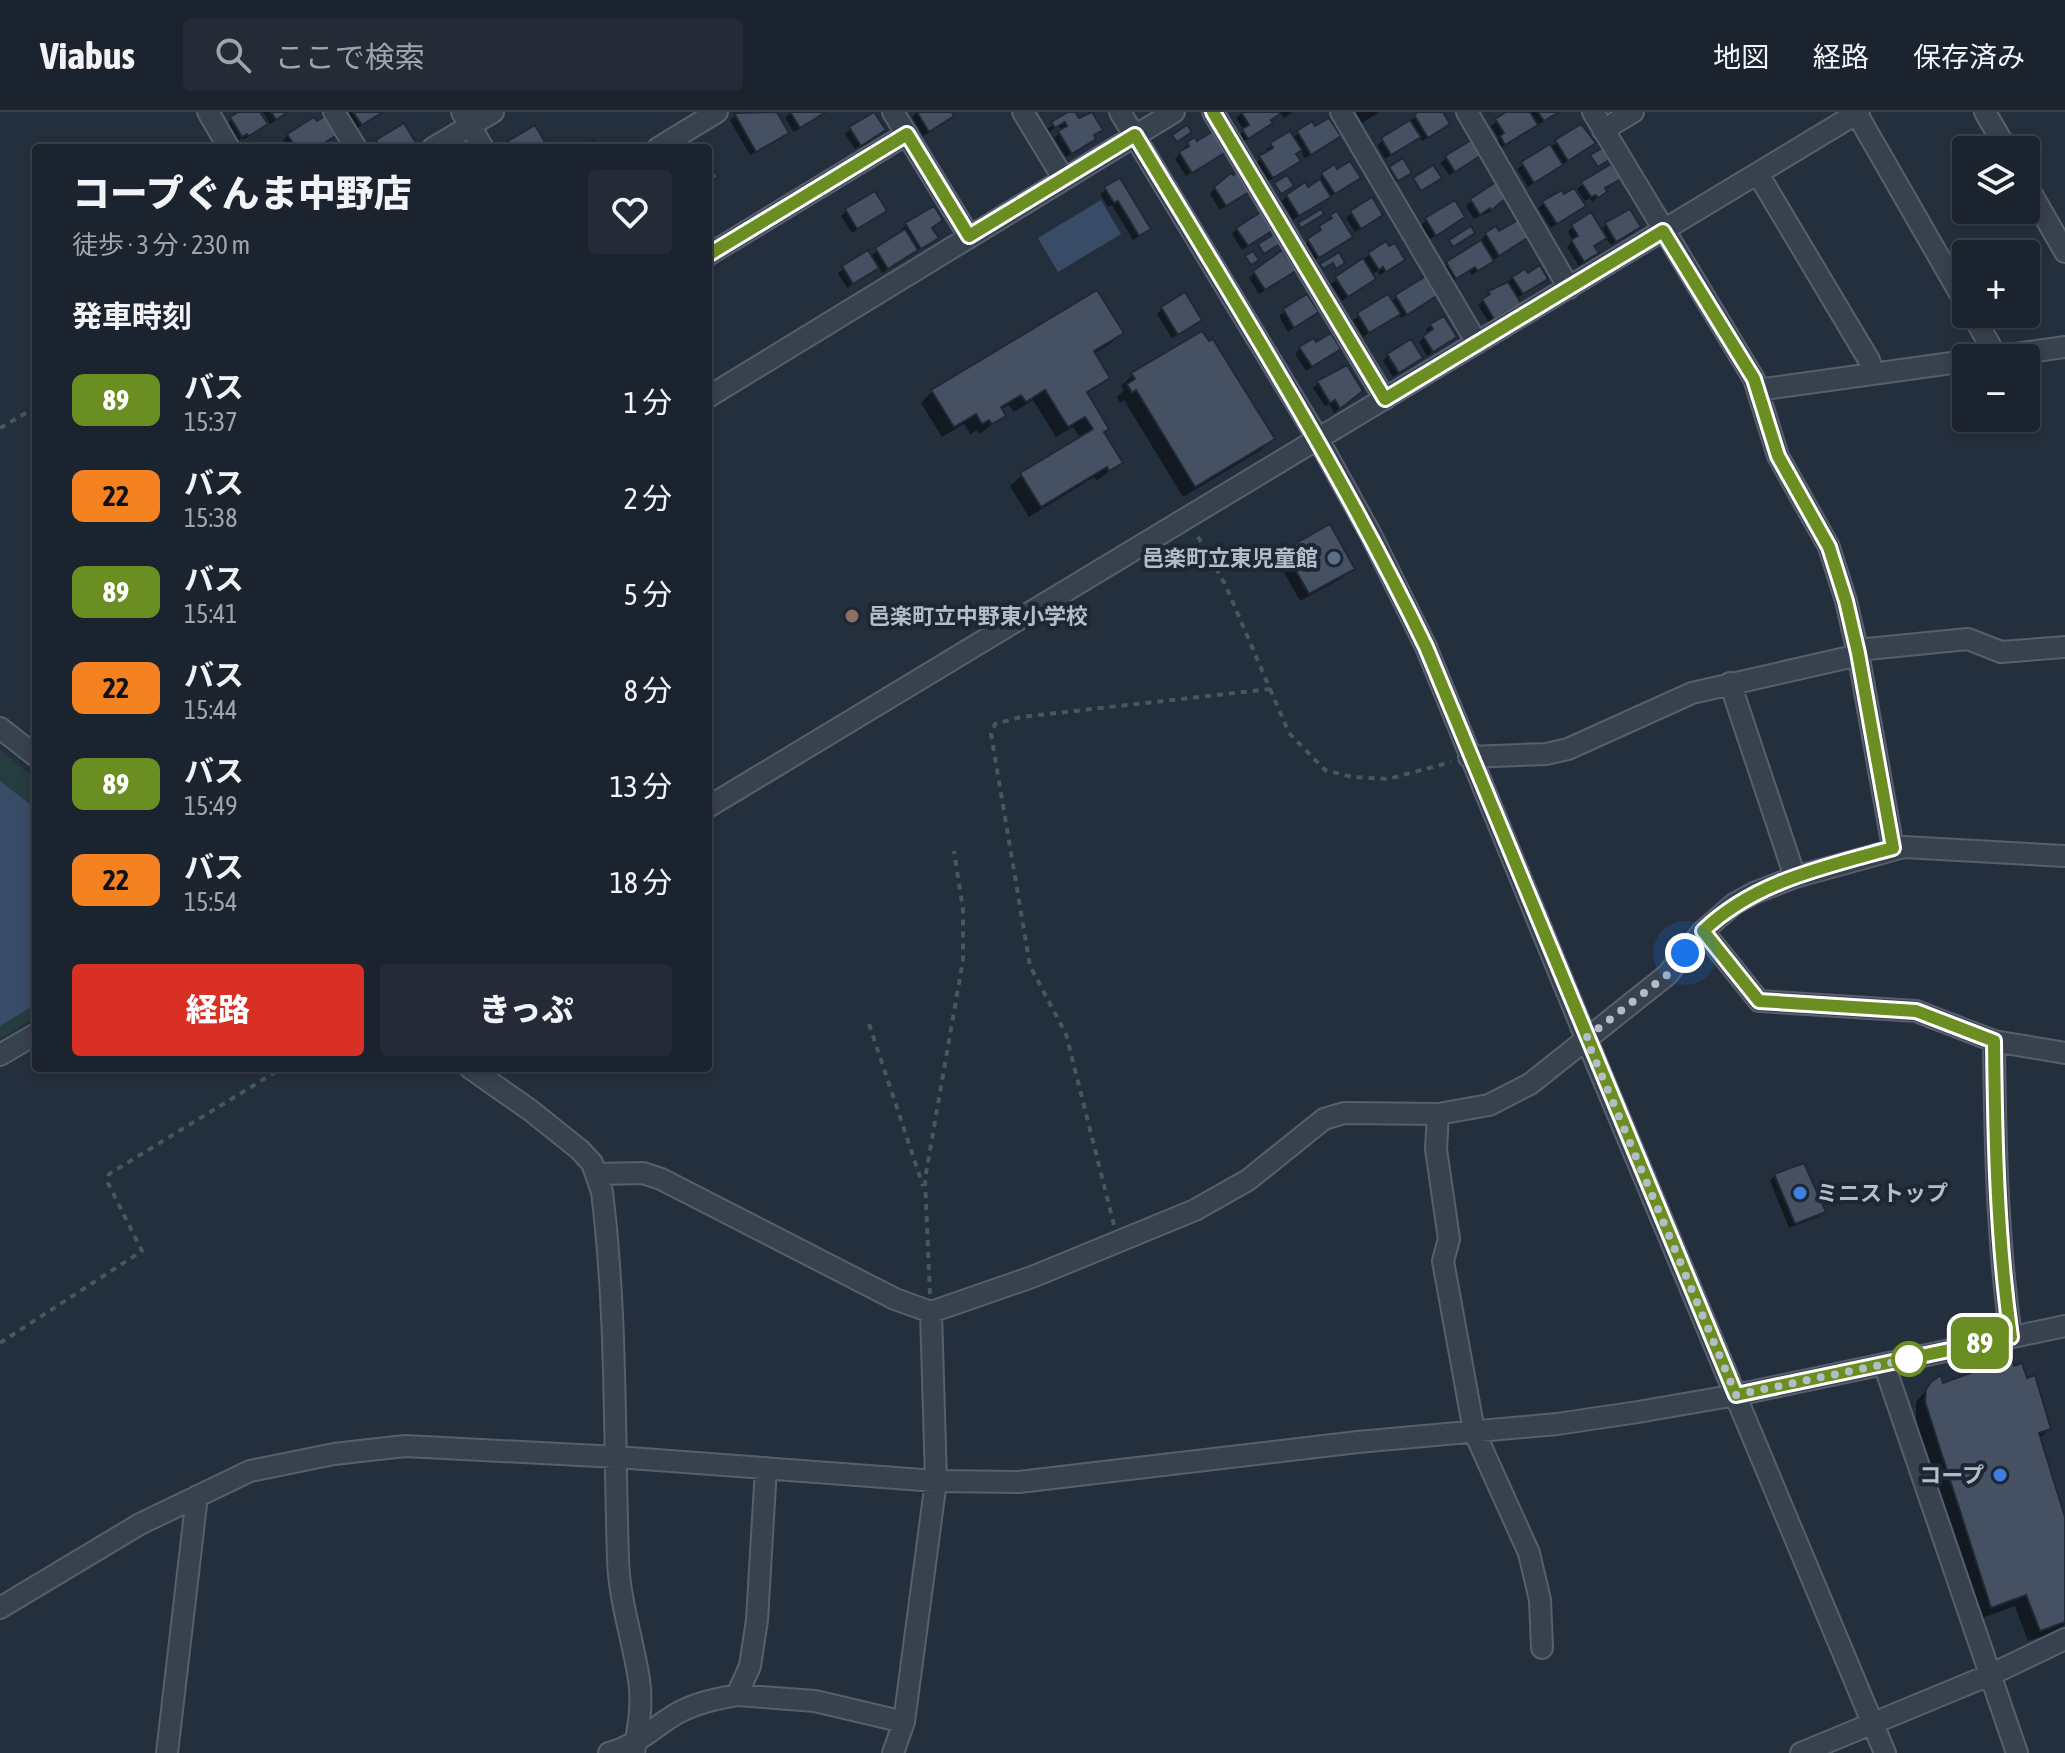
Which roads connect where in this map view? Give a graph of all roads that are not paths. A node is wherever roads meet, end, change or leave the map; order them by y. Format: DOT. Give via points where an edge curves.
graph roads {
  1 [pos="208,112"];
  2 [pos="334,112"];
  3 [pos="493,112"];
  4 [pos="717,112"];
  5 [pos="893,112"];
  6 [pos="1023,112"];
  7 [pos="1120,112"];
  8 [pos="1174,112"];
  9 [pos="1213,112"];
  10 [pos="1341,112"];
  11 [pos="1467,112"];
  12 [pos="1633,112"];
  13 [pos="1985,112"];
  14 [pos="1858,113"];
  15 [pos="466,119"];
  16 [pos="1598,121"];
  17 [pos="907,134"];
  18 [pos="1135,135"];
  19 [pos="1999,136"];
  20 [pos="227,144"];
  21 [pos="354,144"];
  22 [pos="438,144"];
  23 [pos="481,144"];
  24 [pos="665,144"];
  25 [pos="1758,174"];
  26 [pos="1063,178"];
  27 [pos="2040,208"];
  28 [pos="1663,231"];
  29 [pos="969,236"];
  30 [pos="2065,252"];
  31 [pos="712,253"];
  32 [pos="1952,279"];
  33 [pos="1569,288"];
  34 [pos="1477,343"];
  35 [pos="2065,347"];
  36 [pos="2040,351"];
  37 [pos="1952,363"];
  38 [pos="1873,373"];
  39 [pos="1758,390"];
  40 [pos="712,395"];
  41 [pos="1385,399"];
  42 [pos="1318,439"];
  43 [pos="2065,647"];
  44 [pos="1858,653"];
  45 [pos="1730,683"];
  46 [pos="0,728"];
  47 [pos="32,753"];
  48 [pos="1469,757"];
  49 [pos="712,805"];
  50 [pos="1893,848"];
  51 [pos="2065,856"];
  52 [pos="1795,877"];
  53 [pos="1703,931"];
  54 [pos="32,1036"];
  55 [pos="1586,1038"];
  56 [pos="1994,1041"];
  57 [pos="2065,1053"];
  58 [pos="0,1055"];
  59 [pos="476,1072"];
  60 [pos="1438,1114"];
  61 [pos="597,1174"];
  62 [pos="931,1312"];
  63 [pos="2065,1326"];
  64 [pos="2011,1337"];
  65 [pos="1884,1364"];
  66 [pos="1736,1395"];
  67 [pos="1474,1431"];
  68 [pos="617,1457"];
  69 [pos="766,1468"];
  70 [pos="936,1481"];
  71 [pos="197,1496"];
  72 [pos="0,1608"];
  73 [pos="2065,1639"];
  74 [pos="1542,1648"];
  75 [pos="1992,1674"];
  76 [pos="737,1695"];
  77 [pos="904,1722"];
  78 [pos="1873,1722"];
  79 [pos="635,1747"];
  80 [pos="167,1753"];
  81 [pos="609,1753"];
  82 [pos="893,1753"];
  83 [pos="1801,1753"];
  84 [pos="1885,1753"];
  85 [pos="2017,1753"];
  1 -- 20 [label="street"];
  2 -- 21 [label="street"];
  3 -- 15 [label="street"];
  4 -- 24 [label="street"];
  5 -- 17 [label="street"];
  6 -- 26 [label="street"];
  7 -- 18 [label="street"];
  8 -- 18 [label="street"];
  9 -- 41 [label="street"];
  10 -- 34 [label="street"];
  11 -- 33 [label="street"];
  12 -- 16 [label="street"];
  13 -- 19 [label="street"];
  14 -- 25 [label="street"];
  14 -- 32 [label="street"];
  15 -- 22 [label="street"];
  15 -- 23 [label="street"];
  16 -- 28 [label="street"];
  17 -- 29 [label="street"];
  17 -- 31 [label="street"];
  18 -- 26 [label="street"];
  18 -- 42 [label="street"];
  25 -- 28 [label="street"];
  25 -- 38 [label="street"];
  26 -- 29 [label="street"];
  27 -- 30 [label="street"];
  28 -- 33 [label="street"];
  28 -- 39 [label="street"];
  29 -- 40 [label="street"];
  33 -- 34 [label="street"];
  34 -- 41 [label="street"];
  35 -- 36 [label="street"];
  37 -- 38 [label="street"];
  38 -- 39 [label="street"];
  39 -- 44 [label="street" via="1778,456 1829,547"];
  41 -- 42 [label="street"];
  42 -- 48 [label="street" via="1426,647"];
  42 -- 49 [label="street"];
  43 -- 44 [label="street" via="2001,652 1968,639"];
  44 -- 45 [label="street"];
  44 -- 50 [label="street"];
  45 -- 48 [label="street" via="1692,693 1568,749"];
  45 -- 52 [label="street"];
  46 -- 47 [label="street"];
  48 -- 55 [label="street"];
  50 -- 51 [label="street"];
  50 -- 52 [label="street"];
  52 -- 53 [label="street" via="1734,904"];
  53 -- 55 [label="street" via="1667,975"];
  53 -- 56 [label="street" via="1759,1001 1916,1011"];
  54 -- 58 [label="street"];
  55 -- 60 [label="street" via="1530,1084 1489,1105"];
  55 -- 66 [label="street"];
  56 -- 57 [label="street"];
  56 -- 64 [label="street" via="1995,1164"];
  59 -- 61 [label="street" via="580,1150"];
  60 -- 62 [label="street" via="1344,1113 1324,1119 1248,1180 1195,1210"];
  60 -- 67 [label="street" via="1436,1149 1449,1239 1443,1261"];
  61 -- 62 [label="street" via="643,1173 661,1179 895,1299"];
  61 -- 68 [label="street" via="605,1217"];
  62 -- 70 [label="street"];
  63 -- 64 [label="street"];
  64 -- 65 [label="street"];
  65 -- 66 [label="street"];
  65 -- 75 [label="street"];
  66 -- 67 [label="street" via="1557,1424"];
  66 -- 78 [label="street"];
  67 -- 70 [label="street" via="1019,1482"];
  67 -- 74 [label="street" via="1529,1553 1540,1600"];
  68 -- 69 [label="street"];
  68 -- 71 [label="street" via="405,1446 250,1471"];
  68 -- 79 [label="street" via="618,1563 639,1681"];
  69 -- 70 [label="street"];
  69 -- 76 [label="street" via="757,1620 750,1666"];
  70 -- 77 [label="street"];
  71 -- 72 [label="street"];
  71 -- 80 [label="street"];
  73 -- 75 [label="street"];
  75 -- 78 [label="street"];
  75 -- 85 [label="street"];
  76 -- 77 [label="street" via="815,1701"];
  76 -- 79 [label="street" via="678,1713"];
  77 -- 82 [label="street"];
  78 -- 83 [label="street"];
  78 -- 84 [label="street"];
  79 -- 81 [label="street"];
}
